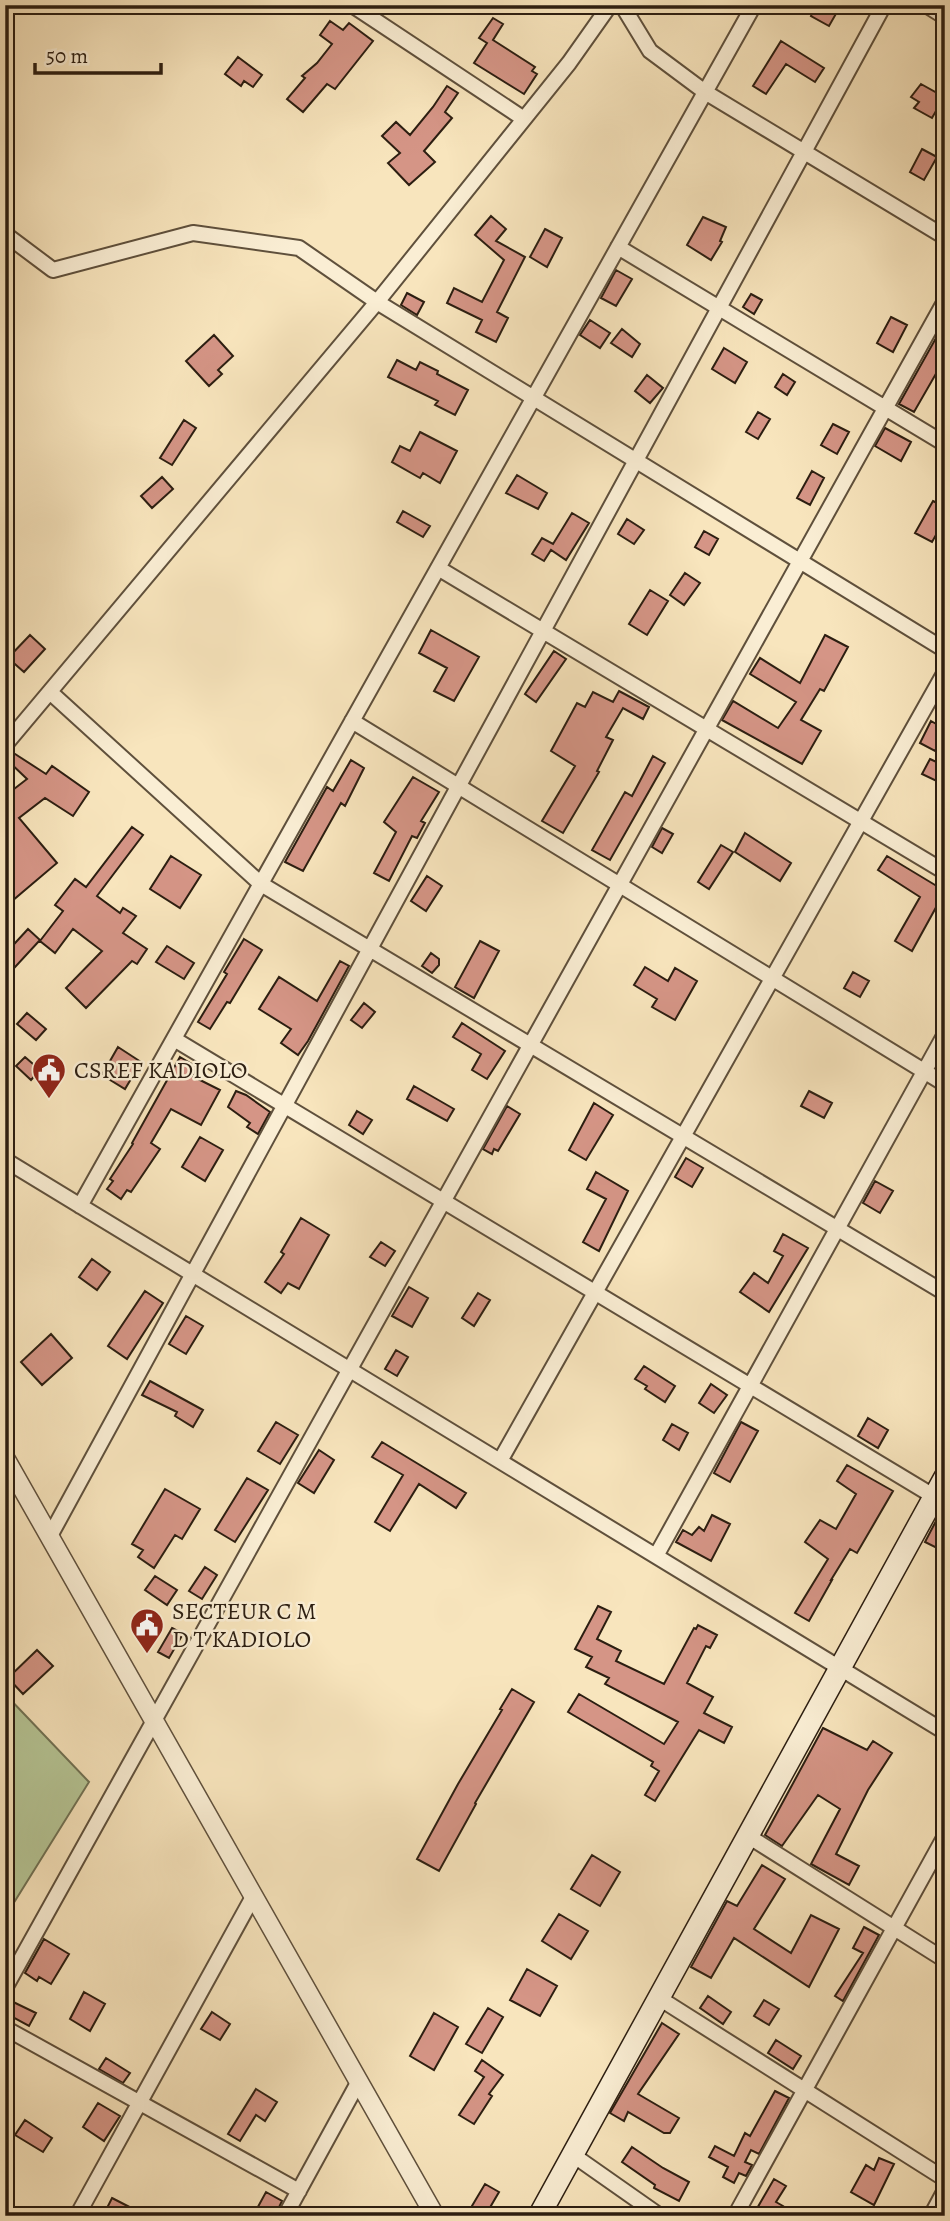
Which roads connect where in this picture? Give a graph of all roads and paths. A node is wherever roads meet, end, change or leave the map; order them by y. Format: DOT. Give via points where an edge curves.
graph roads {
  1 [pos="352,5"];
  2 [pos="610,5"];
  3 [pos="622,5"];
  4 [pos="754,5"];
  5 [pos="884,5"];
  6 [pos="926,5"];
  7 [pos="945,17"];
  8 [pos="705,92"];
  9 [pos="524,119"];
  10 [pos="804,153"];
  11 [pos="5,234"];
  12 [pos="945,237"];
  13 [pos="618,247"];
  14 [pos="945,301"];
  15 [pos="377,302"];
  16 [pos="719,308"];
  17 [pos="534,398"];
  18 [pos="885,408"];
  19 [pos="945,444"];
  20 [pos="636,461"];
  21 [pos="800,561"];
  22 [pos="438,568"];
  23 [pos="543,631"];
  24 [pos="945,650"];
  25 [pos="945,672"];
  26 [pos="50,692"];
  27 [pos="352,721"];
  28 [pos="706,729"];
  29 [pos="5,745"];
  30 [pos="458,787"];
  31 [pos="860,822"];
  32 [pos="945,872"];
  33 [pos="261,884"];
  34 [pos="620,885"];
  35 [pos="370,949"];
  36 [pos="772,978"];
  37 [pos="945,1034"];
  38 [pos="174,1039"];
  39 [pos="530,1045"];
  40 [pos="924,1071"];
  41 [pos="945,1084"];
  42 [pos="284,1106"];
  43 [pos="683,1137"];
  44 [pos="5,1160"];
  45 [pos="444,1201"];
  46 [pos="80,1206"];
  47 [pos="837,1229"];
  48 [pos="193,1274"];
  49 [pos="595,1293"];
  50 [pos="945,1293"];
  51 [pos="350,1370"];
  52 [pos="750,1386"];
  53 [pos="5,1458"];
  54 [pos="500,1461"];
  55 [pos="945,1477"];
  56 [pos="939,1499"];
  57 [pos="50,1536"];
  58 [pos="656,1556"];
  59 [pos="840,1668"];
  60 [pos="154,1720"];
  61 [pos="945,1732"];
  62 [pos="748,1836"];
  63 [pos="945,1836"];
  64 [pos="254,1895"];
  65 [pos="894,1928"];
  66 [pos="945,1960"];
  67 [pos="5,1988"];
  68 [pos="659,1998"];
  69 [pos="5,2028"];
  70 [pos="359,2081"];
  71 [pos="803,2090"];
  72 [pos="139,2102"];
  73 [pos="573,2155"];
  74 [pos="945,2179"];
  75 [pos="945,2190"];
  76 [pos="299,2191"];
  77 [pos="77,2216"];
  78 [pos="285,2216"];
  79 [pos="435,2216"];
  80 [pos="539,2216"];
  81 [pos="660,2216"];
  82 [pos="735,2216"];
  83 [pos="931,2216"];
  1 -- 9 [label="street"];
  2 -- 9 [label="street"];
  3 -- 8 [label="street" via="650,51"];
  4 -- 8 [label="street"];
  5 -- 10 [label="street"];
  6 -- 7 [label="street"];
  8 -- 10 [label="street"];
  8 -- 13 [label="street"];
  9 -- 15 [label="street"];
  10 -- 12 [label="street"];
  10 -- 16 [label="street"];
  11 -- 15 [label="street" via="53,270 193,233 299,248"];
  13 -- 16 [label="street"];
  13 -- 17 [label="street"];
  14 -- 18 [label="street"];
  15 -- 17 [label="street"];
  15 -- 26 [label="street"];
  16 -- 18 [label="street"];
  16 -- 20 [label="street"];
  17 -- 20 [label="street"];
  17 -- 22 [label="street"];
  18 -- 19 [label="street"];
  18 -- 21 [label="street"];
  20 -- 21 [label="street"];
  20 -- 23 [label="street"];
  21 -- 24 [label="street"];
  21 -- 28 [label="street"];
  22 -- 23 [label="street"];
  22 -- 27 [label="street"];
  23 -- 28 [label="street"];
  23 -- 30 [label="street"];
  25 -- 31 [label="street"];
  26 -- 29 [label="street"];
  26 -- 33 [label="street"];
  27 -- 30 [label="street"];
  27 -- 33 [label="street"];
  28 -- 31 [label="street"];
  28 -- 34 [label="street"];
  30 -- 34 [label="street"];
  30 -- 35 [label="street"];
  31 -- 32 [label="street"];
  31 -- 36 [label="street"];
  33 -- 35 [label="street"];
  33 -- 38 [label="street"];
  34 -- 36 [label="street"];
  34 -- 39 [label="street"];
  35 -- 39 [label="street"];
  35 -- 42 [label="street"];
  36 -- 40 [label="street"];
  36 -- 43 [label="street"];
  37 -- 40 [label="street"];
  38 -- 42 [label="street"];
  38 -- 46 [label="street"];
  39 -- 43 [label="street"];
  39 -- 45 [label="street"];
  40 -- 41 [label="street"];
  40 -- 47 [label="street"];
  42 -- 45 [label="street"];
  42 -- 48 [label="street"];
  43 -- 47 [label="street"];
  43 -- 49 [label="street"];
  44 -- 46 [label="street"];
  45 -- 49 [label="street"];
  45 -- 51 [label="street"];
  46 -- 48 [label="street"];
  47 -- 50 [label="street"];
  47 -- 52 [label="street"];
  48 -- 51 [label="street"];
  48 -- 57 [label="street"];
  49 -- 52 [label="street"];
  49 -- 54 [label="street"];
  51 -- 54 [label="street"];
  51 -- 60 [label="street"];
  52 -- 56 [label="street"];
  52 -- 58 [label="street"];
  53 -- 57 [label="street"];
  54 -- 58 [label="street"];
  55 -- 56 [label="main road"];
  56 -- 59 [label="main road"];
  57 -- 60 [label="street"];
  58 -- 59 [label="street"];
  59 -- 61 [label="street"];
  59 -- 62 [label="main road"];
  60 -- 64 [label="street"];
  60 -- 67 [label="street"];
  62 -- 65 [label="street"];
  62 -- 68 [label="main road"];
  63 -- 65 [label="street"];
  64 -- 70 [label="street"];
  64 -- 72 [label="street"];
  65 -- 66 [label="street"];
  65 -- 71 [label="street"];
  68 -- 71 [label="street"];
  68 -- 73 [label="main road"];
  69 -- 72 [label="street"];
  70 -- 76 [label="street"];
  70 -- 79 [label="street"];
  71 -- 74 [label="street"];
  71 -- 82 [label="street"];
  72 -- 76 [label="street"];
  72 -- 77 [label="street"];
  73 -- 80 [label="main road"];
  73 -- 81 [label="street"];
  75 -- 83 [label="street"];
  76 -- 78 [label="street"];
}
